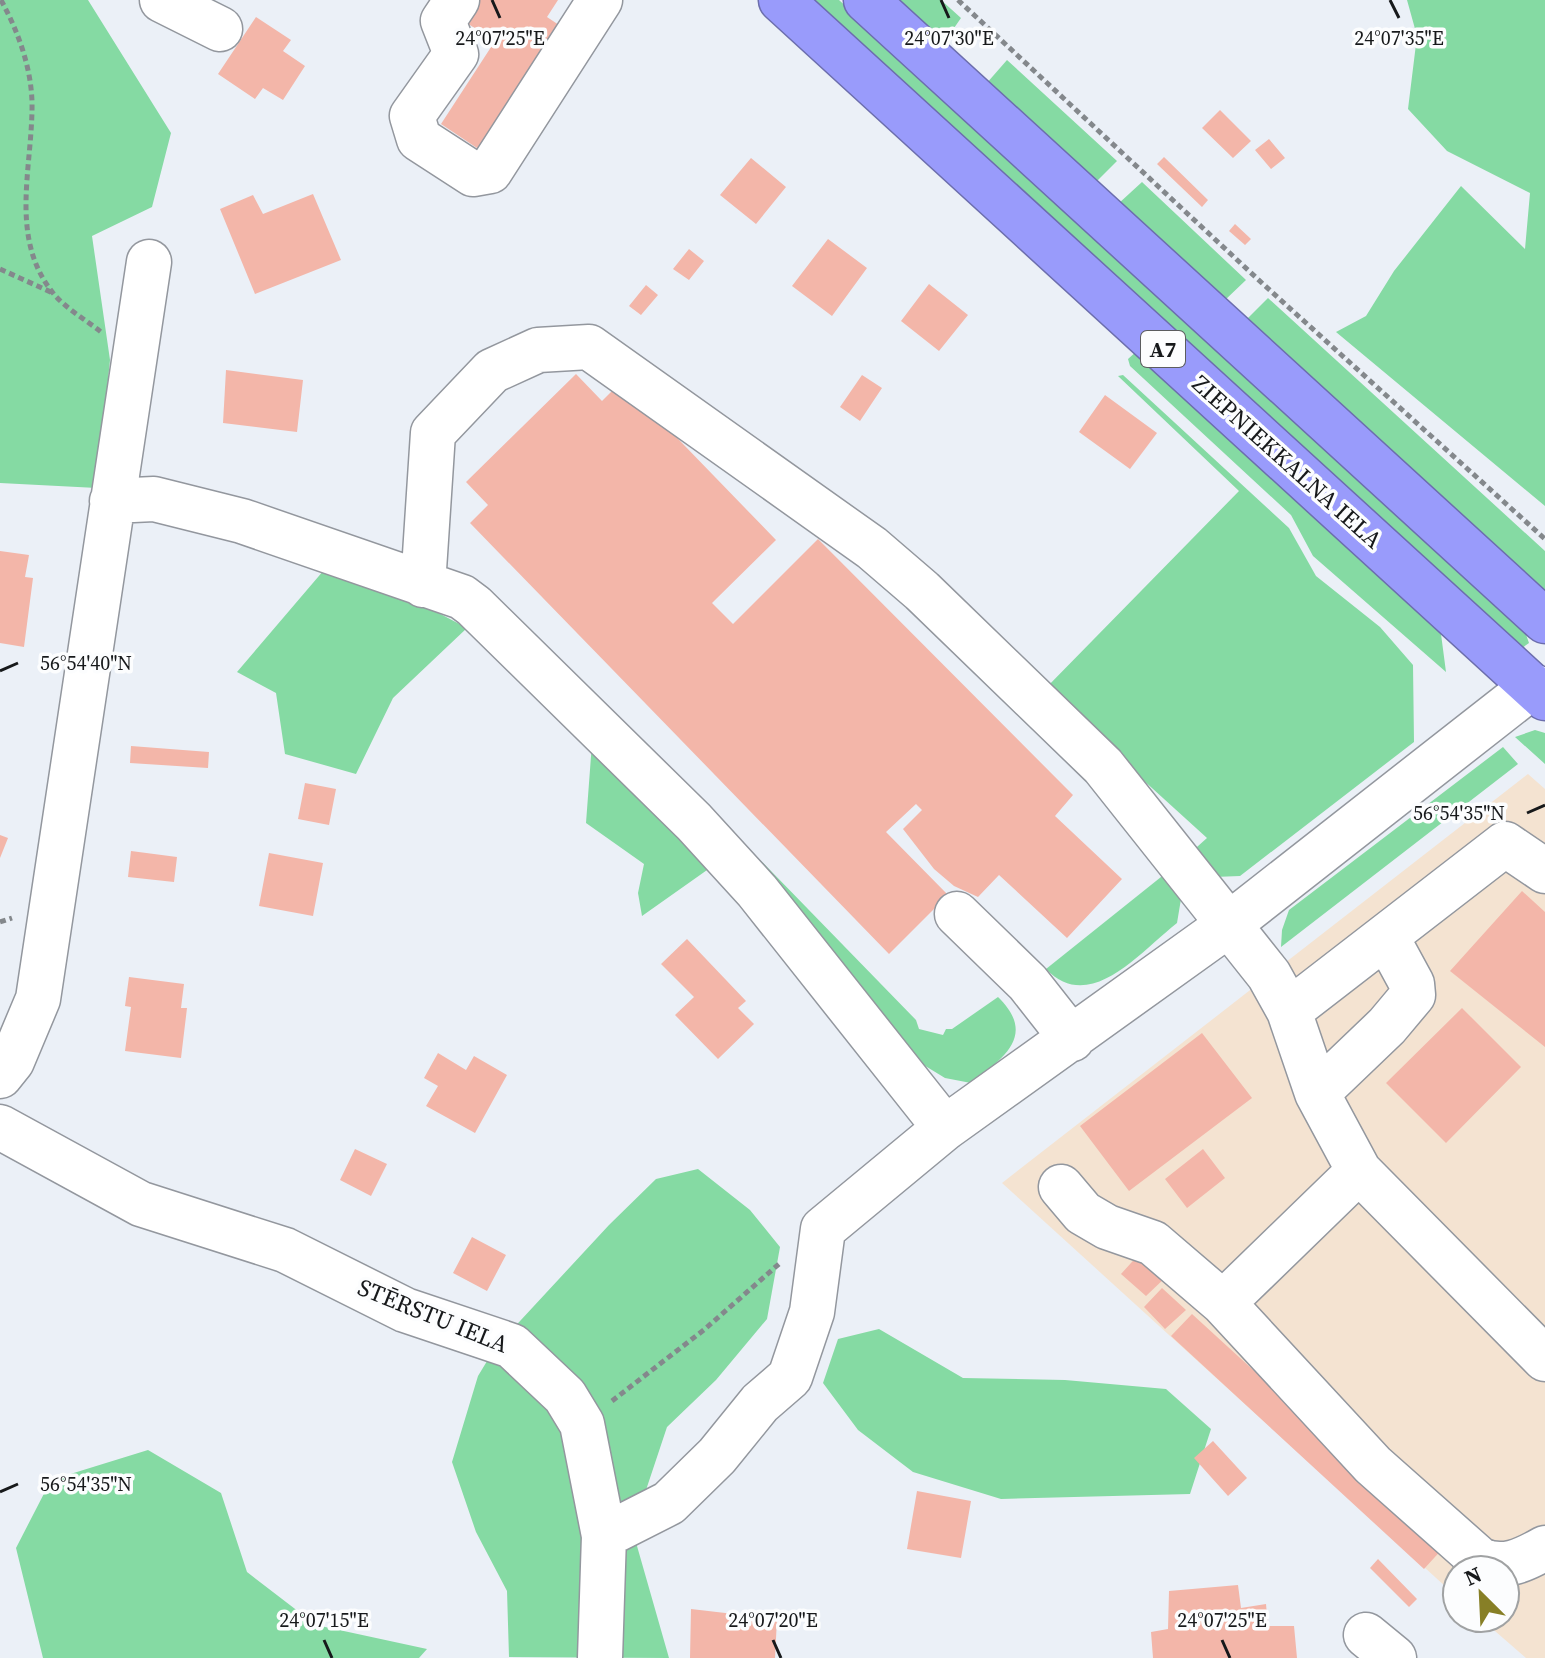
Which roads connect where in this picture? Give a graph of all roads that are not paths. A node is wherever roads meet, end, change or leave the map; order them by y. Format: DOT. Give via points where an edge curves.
graph roads {
  1 [pos="162,0"];
  2 [pos="457,0"];
  3 [pos="600,0"];
  4 [pos="781,0"];
  5 [pos="866,0"];
  6 [pos="220,29"];
  7 [pos="149,262"];
  8 [pos="112,501"];
  9 [pos="423,585"];
  10 [pos="1545,621"];
  11 [pos="1541,685"];
  12 [pos="1545,871"];
  13 [pos="957,914"];
  14 [pos="1228,925"];
  15 [pos="1387,938"];
  16 [pos="1289,1011"];
  17 [pos="1072,1039"];
  18 [pos="0,1076"];
  19 [pos="1317,1093"];
  20 [pos="0,1127"];
  21 [pos="945,1128"];
  22 [pos="1359,1171"];
  23 [pos="1061,1187"];
  24 [pos="1223,1303"];
  25 [pos="1542,1349"];
  26 [pos="604,1536"];
  27 [pos="1545,1548"];
  28 [pos="600,1658"];
  1 -- 6 [label="street"];
  2 -- 3 [label="street" via="443,21 456,54 412,116 419,139 473,174 490,171"];
  4 -- 11 [label="highway, ZIEPNIEKKALNA IELA / A7"];
  5 -- 10 [label="highway, A7"];
  7 -- 8 [label="street"];
  8 -- 9 [label="street" via="154,499 242,521"];
  8 -- 18 [label="street" via="38,999 12,1061"];
  9 -- 14 [label="street" via="433,433 492,371 538,350 589,347 872,548 922,591 1103,766"];
  9 -- 21 [label="street" via="474,606 694,822 757,891"];
  11 -- 14 [label="street"];
  12 -- 15 [label="street" via="1505,844"];
  13 -- 17 [label="street" via="1028,983"];
  14 -- 16 [label="street" via="1269,975"];
  14 -- 17 [label="street"];
  15 -- 16 [label="street"];
  15 -- 19 [label="street" via="1413,995"];
  16 -- 19 [label="street"];
  17 -- 21 [label="street"];
  19 -- 22 [label="street"];
  20 -- 26 [label="street, STĒRSTU IELA" via="141,1204 285,1250 405,1310 512,1346 565,1396 582,1424"];
  21 -- 26 [label="street" via="823,1229 812,1312 790,1377 669,1503"];
  22 -- 24 [label="street"];
  22 -- 25 [label="street"];
  23 -- 24 [label="street" via="1083,1213 1153,1243"];
  24 -- 27 [label="street" via="1373,1465 1479,1559 1504,1566"];
  26 -- 28 [label="street, STĒRSTU IELA"];
}
